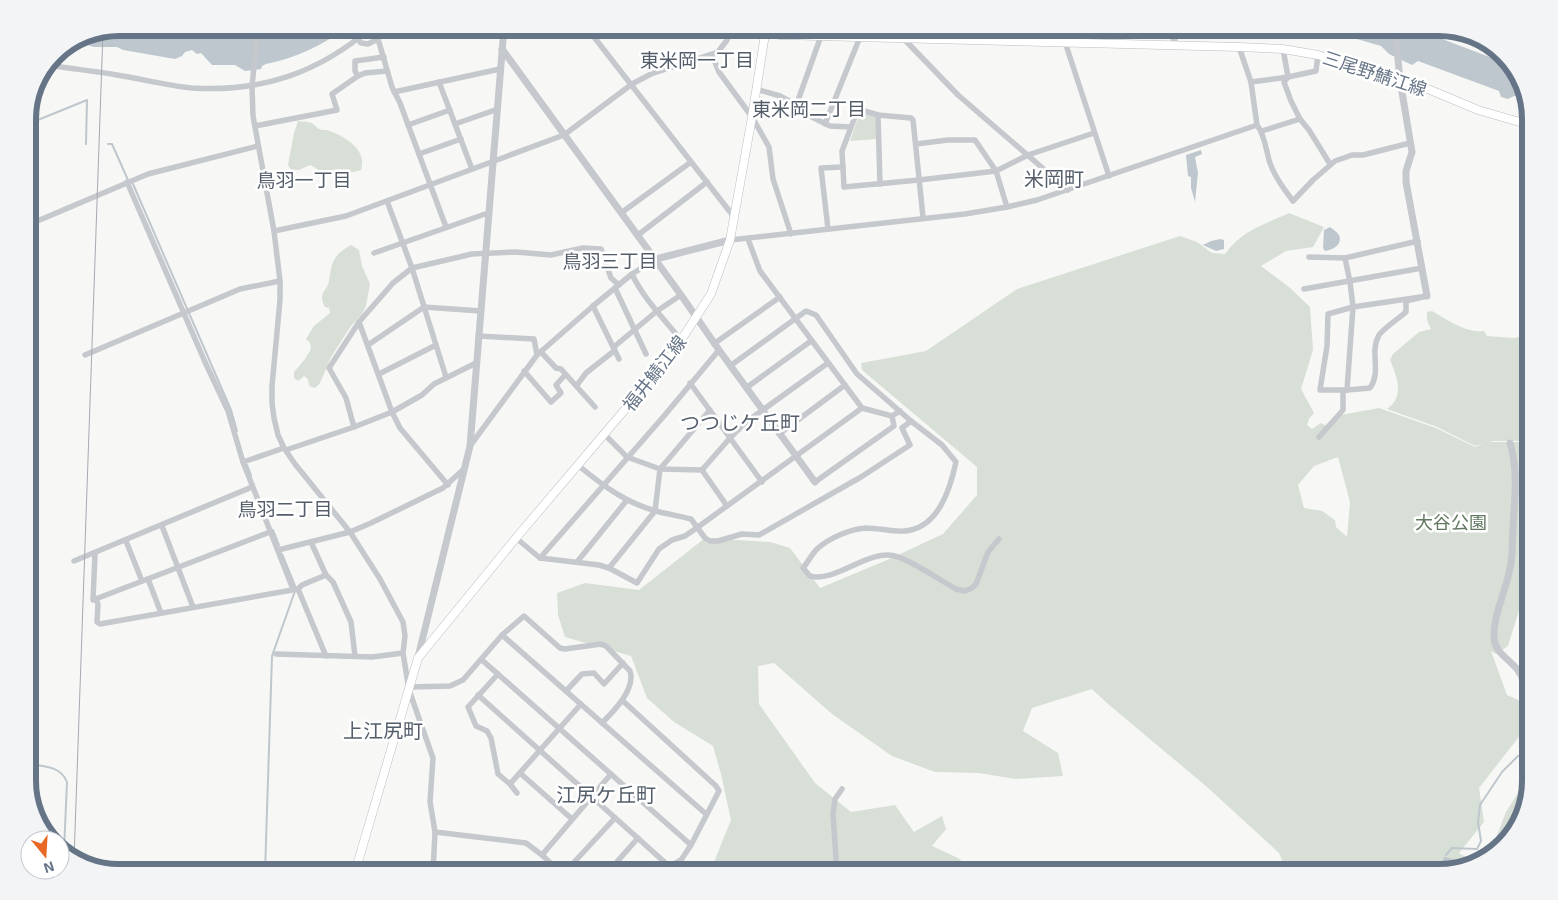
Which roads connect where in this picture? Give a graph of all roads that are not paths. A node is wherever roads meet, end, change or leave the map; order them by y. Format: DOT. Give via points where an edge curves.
graph roads {
  1 [pos="257,36"];
  2 [pos="362,36"];
  3 [pos="503,36"];
  4 [pos="593,36"];
  5 [pos="729,36"];
  6 [pos="764,36"];
  7 [pos="821,36"];
  8 [pos="1173,36"];
  9 [pos="1396,36"];
  10 [pos="860,37"];
  11 [pos="903,38"];
  12 [pos="358,39"];
  13 [pos="1066,42"];
  14 [pos="1175,45"];
  15 [pos="1239,47"];
  16 [pos="1283,49"];
  17 [pos="502,50"];
  18 [pos="712,55"];
  19 [pos="1318,55"];
  20 [pos="384,57"];
  21 [pos="55,66"];
  22 [pos="500,69"];
  23 [pos="387,71"];
  24 [pos="358,76"];
  25 [pos="1288,77"];
  26 [pos="1400,77"];
  27 [pos="440,82"];
  28 [pos="1250,82"];
  29 [pos="632,84"];
  30 [pos="252,86"];
  31 [pos="756,89"];
  32 [pos="394,92"];
  33 [pos="796,106"];
  34 [pos="498,109"];
  35 [pos="450,110"];
  36 [pos="878,115"];
  37 [pos="752,117"];
  38 [pos="1300,119"];
  39 [pos="1522,123"];
  40 [pos="456,124"];
  41 [pos="825,124"];
  42 [pos="408,125"];
  43 [pos="255,126"];
  44 [pos="851,127"];
  45 [pos="1260,128"];
  46 [pos="1094,133"];
  47 [pos="564,135"];
  48 [pos="461,139"];
  49 [pos="1410,143"];
  50 [pos="916,144"];
  51 [pos="258,146"];
  52 [pos="419,154"];
  53 [pos="1028,155"];
  54 [pos="493,161"];
  55 [pos="691,162"];
  56 [pos="1330,164"];
  57 [pos="843,167"];
  58 [pos="472,169"];
  59 [pos="996,171"];
  60 [pos="1109,176"];
  61 [pos="919,180"];
  62 [pos="128,182"];
  63 [pos="707,182"];
  64 [pos="430,184"];
  65 [pos="880,184"];
  66 [pos="1068,190"];
  67 [pos="387,201"];
  68 [pos="1006,208"];
  69 [pos="488,213"];
  70 [pos="621,213"];
  71 [pos="734,217"];
  72 [pos="923,217"];
  73 [pos="36,222"];
  74 [pos="446,227"];
  75 [pos="828,229"];
  76 [pos="274,231"];
  77 [pos="791,234"];
  78 [pos="638,235"];
  79 [pos="748,239"];
  80 [pos="730,240"];
  81 [pos="1418,241"];
  82 [pos="403,242"];
  83 [pos="374,253"];
  84 [pos="485,253"];
  85 [pos="1308,257"];
  86 [pos="1345,258"];
  87 [pos="656,259"];
  88 [pos="412,268"];
  89 [pos="1422,268"];
  90 [pos="632,274"];
  91 [pos="280,281"];
  92 [pos="1350,282"];
  93 [pos="617,286"];
  94 [pos="1304,289"];
  95 [pos="681,294"];
  96 [pos="1427,296"];
  97 [pos="780,297"];
  98 [pos="593,306"];
  99 [pos="424,307"];
  100 [pos="1353,307"];
  101 [pos="481,311"];
  102 [pos="657,311"];
  103 [pos="185,312"];
  104 [pos="697,316"];
  105 [pos="795,319"];
  106 [pos="359,322"];
  107 [pos="634,330"];
  108 [pos="676,334"];
  109 [pos="478,336"];
  110 [pos="811,341"];
  111 [pos="368,345"];
  112 [pos="436,345"];
  113 [pos="717,347"];
  114 [pos="614,351"];
  115 [pos="539,354"];
  116 [pos="646,354"];
  117 [pos="84,355"];
  118 [pos="619,360"];
  119 [pos="476,363"];
  120 [pos="828,363"];
  121 [pos="730,366"];
  122 [pos="524,371"];
  123 [pos="379,374"];
  124 [pos="565,375"];
  125 [pos="446,377"];
  126 [pos="690,383"];
  127 [pos="576,385"];
  128 [pos="844,385"];
  129 [pos="746,388"];
  130 [pos="1345,390"];
  131 [pos="594,407"];
  132 [pos="862,408"];
  133 [pos="710,410"];
  134 [pos="763,410"];
  135 [pos="900,411"];
  136 [pos="392,412"];
  137 [pos="892,416"];
  138 [pos="911,421"];
  139 [pos="354,427"];
  140 [pos="779,434"];
  141 [pos="605,435"];
  142 [pos="1319,437"];
  143 [pos="730,438"];
  144 [pos="1510,444"];
  145 [pos="470,446"];
  146 [pos="285,449"];
  147 [pos="627,457"];
  148 [pos="796,457"];
  149 [pos="243,462"];
  150 [pos="579,466"];
  151 [pos="465,468"];
  152 [pos="660,469"];
  153 [pos="702,470"];
  154 [pos="762,482"];
  155 [pos="815,482"];
  156 [pos="448,485"];
  157 [pos="602,485"];
  158 [pos="252,486"];
  159 [pos="628,500"];
  160 [pos="728,506"];
  161 [pos="655,511"];
  162 [pos="162,526"];
  163 [pos="698,527"];
  164 [pos="270,532"];
  165 [pos="350,532"];
  166 [pos="516,538"];
  167 [pos="999,539"];
  168 [pos="126,541"];
  169 [pos="311,542"];
  170 [pos="278,550"];
  171 [pos="94,554"];
  172 [pos="540,558"];
  173 [pos="74,561"];
  174 [pos="577,562"];
  175 [pos="178,568"];
  176 [pos="609,568"];
  177 [pos="326,575"];
  178 [pos="148,579"];
  179 [pos="142,581"];
  180 [pos="296,589"];
  181 [pos="96,598"];
  182 [pos="193,607"];
  183 [pos="160,613"];
  184 [pos="502,635"];
  185 [pos="403,653"];
  186 [pos="276,654"];
  187 [pos="326,656"];
  188 [pos="355,656"];
  189 [pos="418,658"];
  190 [pos="482,660"];
  191 [pos="623,663"];
  192 [pos="498,674"];
  193 [pos="1522,678"];
  194 [pos="410,688"];
  195 [pos="566,691"];
  196 [pos="478,695"];
  197 [pos="623,701"];
  198 [pos="581,704"];
  199 [pos="602,723"];
  200 [pos="560,728"];
  201 [pos="540,751"];
  202 [pos="520,773"];
  203 [pos="611,774"];
  204 [pos="510,784"];
  205 [pos="842,789"];
  206 [pos="517,793"];
  207 [pos="592,797"];
  208 [pos="706,814"];
  209 [pos="615,818"];
  210 [pos="572,819"];
  211 [pos="435,832"];
  212 [pos="638,838"];
  213 [pos="691,845"];
  214 [pos="542,855"];
  215 [pos="357,864"];
  216 [pos="433,864"];
  217 [pos="552,864"];
  218 [pos="572,864"];
  219 [pos="615,864"];
  220 [pos="667,864"];
  221 [pos="675,864"];
  222 [pos="836,864"];
  1 -- 30 [label="street"];
  2 -- 12 [label="street"];
  3 -- 17 [label="street"];
  4 -- 29 [label="street"];
  5 -- 18 [label="street" via="718,52"];
  6 -- 31 [label="main road, 福井鯖江線"];
  7 -- 10 [label="main road, 三尾野鯖江線"];
  7 -- 33 [label="street"];
  8 -- 14 [label="street"];
  9 -- 26 [label="street"];
  10 -- 11 [label="main road, 三尾野鯖江線"];
  10 -- 41 [label="street"];
  11 -- 13 [label="main road, 三尾野鯖江線"];
  11 -- 53 [label="street" via="958,95"];
  12 -- 20 [label="street" via="368,44 378,39"];
  12 -- 30 [label="street" via="307,70"];
  13 -- 14 [label="main road, 三尾野鯖江線"];
  13 -- 46 [label="street"];
  14 -- 15 [label="main road, 三尾野鯖江線"];
  15 -- 16 [label="main road, 三尾野鯖江線"];
  15 -- 28 [label="street"];
  16 -- 19 [label="main road, 三尾野鯖江線"];
  16 -- 25 [label="street"];
  17 -- 22 [label="street"];
  17 -- 47 [label="street"];
  18 -- 29 [label="street" via="651,74"];
  18 -- 37 [label="street"];
  19 -- 25 [label="street" via="1316,71"];
  19 -- 26 [label="main road, 三尾野鯖江線"];
  20 -- 23 [label="street"];
  20 -- 24 [label="street" via="355,62"];
  21 -- 30 [label="street" via="191,88"];
  22 -- 27 [label="street"];
  22 -- 34 [label="street"];
  23 -- 24 [label="street"];
  23 -- 32 [label="street"];
  24 -- 43 [label="street" via="332,94 337,110"];
  25 -- 28 [label="street"];
  25 -- 38 [label="street" via="1284,82"];
  26 -- 39 [label="main road, 三尾野鯖江線" via="1478,110"];
  26 -- 49 [label="street"];
  27 -- 32 [label="street"];
  27 -- 35 [label="street"];
  28 -- 45 [label="street"];
  29 -- 47 [label="street"];
  29 -- 55 [label="street"];
  30 -- 43 [label="street"];
  31 -- 33 [label="street" via="780,96"];
  31 -- 37 [label="main road, 福井鯖江線"];
  32 -- 42 [label="street"];
  33 -- 41 [label="street"];
  34 -- 40 [label="street"];
  34 -- 54 [label="street"];
  35 -- 40 [label="street"];
  35 -- 42 [label="street"];
  36 -- 44 [label="street" via="858,109"];
  36 -- 50 [label="street" via="914,120"];
  36 -- 65 [label="street"];
  37 -- 71 [label="main road, 福井鯖江線"];
  37 -- 77 [label="street" via="770,146 773,180"];
  38 -- 45 [label="street"];
  38 -- 56 [label="street"];
  40 -- 48 [label="street"];
  41 -- 44 [label="street"];
  42 -- 52 [label="street"];
  43 -- 51 [label="street"];
  44 -- 57 [label="street" via="842,151"];
  45 -- 56 [label="street" via="1270,165 1293,201"];
  45 -- 60 [label="street"];
  46 -- 53 [label="street"];
  46 -- 60 [label="street"];
  47 -- 54 [label="street"];
  47 -- 70 [label="street"];
  48 -- 52 [label="street"];
  48 -- 58 [label="street"];
  49 -- 56 [label="street"];
  49 -- 81 [label="street" via="1412,152 1406,182"];
  50 -- 59 [label="street" via="975,140"];
  50 -- 61 [label="street"];
  51 -- 62 [label="street" via="172,167"];
  51 -- 76 [label="street"];
  52 -- 64 [label="street"];
  53 -- 59 [label="street"];
  53 -- 66 [label="street"];
  54 -- 58 [label="street"];
  54 -- 69 [label="street"];
  55 -- 63 [label="street"];
  55 -- 70 [label="street"];
  57 -- 65 [label="street" via="844,186"];
  57 -- 75 [label="street" via="821,168"];
  58 -- 64 [label="street"];
  59 -- 61 [label="street"];
  59 -- 68 [label="street"];
  60 -- 66 [label="street"];
  61 -- 65 [label="street"];
  61 -- 72 [label="street"];
  62 -- 73 [label="street"];
  62 -- 103 [label="street"];
  63 -- 71 [label="street"];
  63 -- 78 [label="street"];
  64 -- 67 [label="street"];
  64 -- 74 [label="street"];
  66 -- 68 [label="street"];
  67 -- 76 [label="street" via="346,216"];
  67 -- 82 [label="street"];
  68 -- 72 [label="street"];
  69 -- 74 [label="street"];
  69 -- 84 [label="street"];
  70 -- 78 [label="street"];
  71 -- 80 [label="main road, 福井鯖江線"];
  72 -- 75 [label="street"];
  74 -- 82 [label="street"];
  75 -- 77 [label="street"];
  76 -- 91 [label="street"];
  77 -- 79 [label="street"];
  78 -- 87 [label="street"];
  79 -- 80 [label="street"];
  79 -- 97 [label="street" via="760,271"];
  80 -- 87 [label="street"];
  80 -- 104 [label="main road, 福井鯖江線" via="711,294"];
  81 -- 86 [label="street"];
  81 -- 89 [label="street"];
  82 -- 83 [label="street"];
  82 -- 88 [label="street"];
  84 -- 88 [label="street"];
  84 -- 93 [label="street" via="551,255 583,248 601,249"];
  84 -- 101 [label="street"];
  85 -- 86 [label="street"];
  86 -- 92 [label="street"];
  87 -- 90 [label="street"];
  87 -- 95 [label="street"];
  88 -- 99 [label="street"];
  88 -- 106 [label="street" via="392,283"];
  89 -- 92 [label="street"];
  89 -- 96 [label="street"];
  90 -- 93 [label="street"];
  90 -- 102 [label="street"];
  91 -- 103 [label="street" via="240,289"];
  91 -- 146 [label="street" via="272,403 278,435"];
  92 -- 94 [label="street"];
  92 -- 100 [label="street"];
  93 -- 98 [label="street"];
  93 -- 107 [label="street"];
  95 -- 102 [label="street"];
  95 -- 104 [label="street"];
  96 -- 100 [label="street"];
  96 -- 130 [label="street" via="1406,301 1406,312 1379,335 1375,349 1376,380 1370,388"];
  97 -- 105 [label="street"];
  97 -- 113 [label="street"];
  98 -- 114 [label="street"];
  98 -- 115 [label="street"];
  99 -- 101 [label="street"];
  99 -- 111 [label="street"];
  99 -- 112 [label="street"];
  100 -- 130 [label="street"];
  100 -- 130 [label="street" via="1328,314 1320,390"];
  101 -- 109 [label="street"];
  102 -- 107 [label="street"];
  102 -- 108 [label="street"];
  103 -- 117 [label="street"];
  103 -- 149 [label="street" via="228,412"];
  104 -- 113 [label="street"];
  104 -- 141 [label="main road, 福井鯖江線" via="672,354"];
  105 -- 110 [label="street"];
  105 -- 121 [label="street"];
  105 -- 135 [label="street" via="806,311 816,315 857,374"];
  106 -- 111 [label="street"];
  106 -- 139 [label="street" via="329,368 346,398"];
  107 -- 114 [label="street" via="615,346"];
  107 -- 116 [label="street"];
  109 -- 115 [label="street" via="534,339"];
  109 -- 119 [label="street"];
  110 -- 120 [label="street"];
  110 -- 129 [label="street"];
  111 -- 123 [label="street"];
  112 -- 123 [label="street"];
  112 -- 125 [label="street"];
  113 -- 121 [label="street"];
  113 -- 126 [label="street"];
  114 -- 118 [label="street"];
  114 -- 127 [label="street"];
  115 -- 122 [label="street"];
  115 -- 124 [label="street"];
  119 -- 125 [label="street"];
  119 -- 145 [label="street"];
  120 -- 128 [label="street"];
  120 -- 134 [label="street"];
  121 -- 129 [label="street"];
  122 -- 124 [label="street" via="551,402 561,393 556,385"];
  122 -- 145 [label="street"];
  123 -- 136 [label="street"];
  124 -- 127 [label="street"];
  125 -- 136 [label="street"];
  126 -- 133 [label="street"];
  126 -- 147 [label="street"];
  127 -- 131 [label="street"];
  128 -- 132 [label="street"];
  128 -- 140 [label="street"];
  129 -- 134 [label="street"];
  130 -- 142 [label="street" via="1343,410"];
  132 -- 137 [label="street"];
  132 -- 148 [label="street"];
  133 -- 143 [label="street"];
  133 -- 152 [label="street"];
  134 -- 140 [label="street"];
  134 -- 143 [label="street"];
  135 -- 137 [label="street"];
  135 -- 138 [label="street"];
  136 -- 139 [label="street"];
  136 -- 156 [label="street" via="400,428"];
  137 -- 155 [label="street" via="894,426"];
  138 -- 163 [label="street" via="902,428 910,445 861,477 759,534 710,541 704,538"];
  138 -- 167 [label="street" via="942,445 956,462 949,489 940,506 921,528 905,531 866,528 833,539 818,549 803,568 810,576 822,577 879,556 894,556 965,591 976,584 988,552"];
  139 -- 146 [label="street"];
  140 -- 148 [label="street"];
  141 -- 147 [label="street"];
  141 -- 150 [label="main road, 福井鯖江線"];
  143 -- 153 [label="street"];
  143 -- 154 [label="street"];
  144 -- 193 [label="street" via="1515,486 1510,568 1496,617 1494,640 1497,650 1514,665"];
  145 -- 151 [label="street"];
  146 -- 149 [label="street"];
  146 -- 165 [label="street"];
  147 -- 152 [label="street"];
  147 -- 157 [label="street"];
  148 -- 154 [label="street"];
  148 -- 155 [label="street"];
  149 -- 158 [label="street"];
  150 -- 157 [label="street"];
  150 -- 166 [label="main road, 福井鯖江線"];
  151 -- 156 [label="street"];
  151 -- 189 [label="street"];
  152 -- 153 [label="street"];
  152 -- 161 [label="street"];
  153 -- 160 [label="street"];
  154 -- 160 [label="street"];
  156 -- 165 [label="street"];
  157 -- 159 [label="street"];
  157 -- 172 [label="street"];
  158 -- 162 [label="street"];
  158 -- 164 [label="street"];
  159 -- 161 [label="street"];
  159 -- 174 [label="street"];
  160 -- 163 [label="street"];
  161 -- 163 [label="street" via="691,519"];
  161 -- 176 [label="street"];
  162 -- 168 [label="street"];
  162 -- 175 [label="street"];
  163 -- 176 [label="street" via="659,549 637,583"];
  164 -- 170 [label="street"];
  164 -- 175 [label="street"];
  165 -- 169 [label="street"];
  165 -- 185 [label="street" via="401,618 405,636"];
  166 -- 172 [label="street"];
  166 -- 189 [label="main road, 福井鯖江線"];
  168 -- 171 [label="street"];
  168 -- 179 [label="street"];
  169 -- 170 [label="street"];
  169 -- 177 [label="street"];
  170 -- 180 [label="street"];
  171 -- 173 [label="street"];
  171 -- 181 [label="street" via="92,600"];
  172 -- 174 [label="street"];
  174 -- 176 [label="street"];
  175 -- 178 [label="street"];
  175 -- 182 [label="street"];
  177 -- 180 [label="street"];
  177 -- 188 [label="street" via="333,582 351,622"];
  178 -- 179 [label="street"];
  178 -- 183 [label="street"];
  179 -- 181 [label="street"];
  180 -- 182 [label="street"];
  180 -- 187 [label="street"];
  181 -- 183 [label="street" via="97,622 100,624"];
  182 -- 183 [label="street"];
  184 -- 190 [label="street"];
  184 -- 191 [label="street" via="524,616 560,648 601,644"];
  184 -- 195 [label="street"];
  185 -- 188 [label="street"];
  185 -- 194 [label="street"];
  186 -- 187 [label="street"];
  187 -- 188 [label="street"];
  189 -- 194 [label="main road"];
  190 -- 192 [label="street"];
  190 -- 194 [label="street" via="456,684"];
  191 -- 195 [label="street" via="604,684 594,673 582,674"];
  191 -- 197 [label="street" via="632,677"];
  192 -- 196 [label="street"];
  192 -- 200 [label="street"];
  194 -- 211 [label="street" via="433,758 430,802"];
  194 -- 215 [label="main road"];
  195 -- 198 [label="street"];
  196 -- 201 [label="street"];
  196 -- 204 [label="street" via="468,707 476,726 487,731 491,738 498,774"];
  197 -- 199 [label="street"];
  197 -- 208 [label="street" via="716,786 719,791"];
  198 -- 199 [label="street"];
  198 -- 200 [label="street"];
  199 -- 208 [label="street"];
  200 -- 201 [label="street"];
  200 -- 203 [label="street"];
  201 -- 202 [label="street"];
  201 -- 207 [label="street"];
  202 -- 204 [label="street"];
  202 -- 210 [label="street"];
  203 -- 207 [label="street"];
  203 -- 213 [label="street"];
  204 -- 206 [label="street"];
  205 -- 222 [label="street" via="835,799 833,814"];
  207 -- 209 [label="street"];
  207 -- 210 [label="street"];
  208 -- 213 [label="street"];
  209 -- 212 [label="street"];
  209 -- 218 [label="street"];
  210 -- 214 [label="street"];
  211 -- 214 [label="street" via="526,842"];
  211 -- 216 [label="street"];
  212 -- 219 [label="street"];
  212 -- 220 [label="street"];
  213 -- 221 [label="street"];
  214 -- 217 [label="street"];
}
